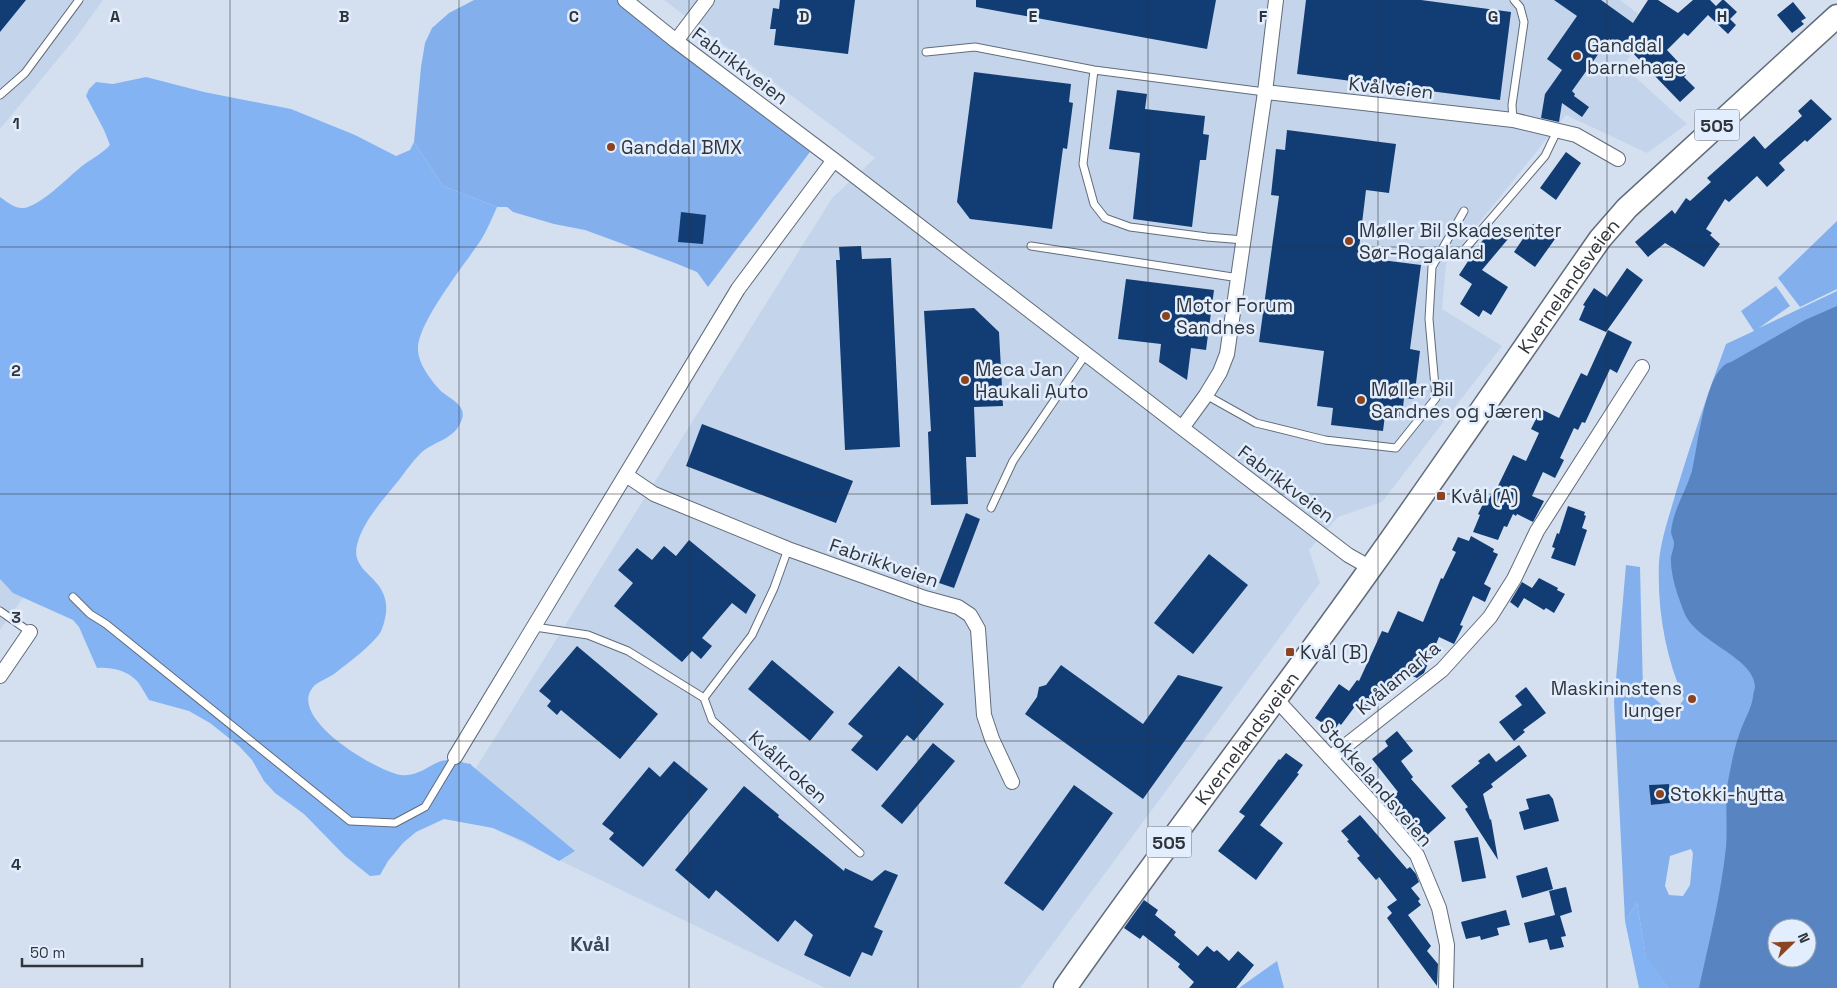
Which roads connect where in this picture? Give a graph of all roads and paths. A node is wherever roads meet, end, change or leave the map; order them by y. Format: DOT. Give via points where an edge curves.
graph roads {
  1 [pos="79,0"];
  2 [pos="626,0"];
  3 [pos="707,0"];
  4 [pos="1276,0"];
  5 [pos="1514,0"];
  6 [pos="1837,16"];
  7 [pos="676,41"];
  8 [pos="926,52"];
  9 [pos="1094,70"];
  10 [pos="1265,92"];
  11 [pos="0,96"];
  12 [pos="1513,120"];
  13 [pos="1557,131"];
  14 [pos="1618,159"];
  15 [pos="834,160"];
  16 [pos="1464,211"];
  17 [pos="1244,240"];
  18 [pos="1031,246"];
  19 [pos="1465,249"];
  20 [pos="1239,278"];
  21 [pos="1086,354"];
  22 [pos="1642,367"];
  23 [pos="1206,395"];
  24 [pos="1182,428"];
  25 [pos="626,475"];
  26 [pos="991,508"];
  27 [pos="788,550"];
  28 [pos="1371,568"];
  29 [pos="73,597"];
  30 [pos="0,611"];
  31 [pos="535,627"];
  32 [pos="30,632"];
  33 [pos="0,676"];
  34 [pos="704,698"];
  35 [pos="1276,699"];
  36 [pos="455,758"];
  37 [pos="1330,758"];
  38 [pos="1012,782"];
  39 [pos="860,853"];
  40 [pos="1065,988"];
  41 [pos="1446,988"];
  1 -- 11 [label="lane" via="25,73"];
  2 -- 7 [label="street, Fabrikkveien"];
  3 -- 7 [label="street"];
  4 -- 10 [label="street"];
  5 -- 12 [label="lane" via="1520,6 1524,22 1512,105"];
  6 -- 28 [label="main road, Kvernelandsveien / 505" via="1628,208 1600,239"];
  7 -- 15 [label="street, Fabrikkveien"];
  8 -- 9 [label="lane" via="975,47"];
  9 -- 10 [label="lane"];
  9 -- 17 [label="lane" via="1083,164 1094,204 1105,218 1130,227"];
  10 -- 12 [label="street, Kvålveien"];
  10 -- 17 [label="street"];
  12 -- 13 [label="street, Kvålveien"];
  13 -- 14 [label="street, Kvålveien" via="1576,135"];
  13 -- 19 [label="lane" via="1545,156"];
  15 -- 21 [label="street, Fabrikkveien"];
  15 -- 25 [label="street" via="738,289"];
  16 -- 23 [label="lane" via="1432,267 1429,319 1436,398 1396,448 1325,440 1256,423"];
  17 -- 20 [label="street"];
  18 -- 20 [label="lane"];
  20 -- 23 [label="street" via="1227,354"];
  21 -- 24 [label="street, Fabrikkveien"];
  21 -- 26 [label="lane" via="1012,461"];
  22 -- 37 [label="street, Kvålamarka" via="1538,530 1490,617 1442,670"];
  23 -- 24 [label="street"];
  24 -- 28 [label="street, Fabrikkveien" via="1348,555"];
  25 -- 27 [label="street, Fabrikkveien" via="654,494"];
  25 -- 31 [label="street"];
  27 -- 34 [label="lane" via="752,634"];
  27 -- 38 [label="street, Fabrikkveien" via="958,607 970,615 978,629 984,715"];
  28 -- 35 [label="main road, Kvernelandsveien / 505"];
  29 -- 36 [label="lane" via="90,614 350,821 395,823 425,807"];
  30 -- 32 [label="lane"];
  31 -- 34 [label="lane" via="588,635 628,650"];
  31 -- 36 [label="street"];
  32 -- 33 [label="street"];
  34 -- 39 [label="lane, Kvålkroken" via="712,720"];
  35 -- 37 [label="street, Stokkelandsveien"];
  35 -- 40 [label="main road, Kvernelandsveien / 505"];
  37 -- 41 [label="street, Stokkelandsveien" via="1417,855 1439,908 1446,945"];
}
